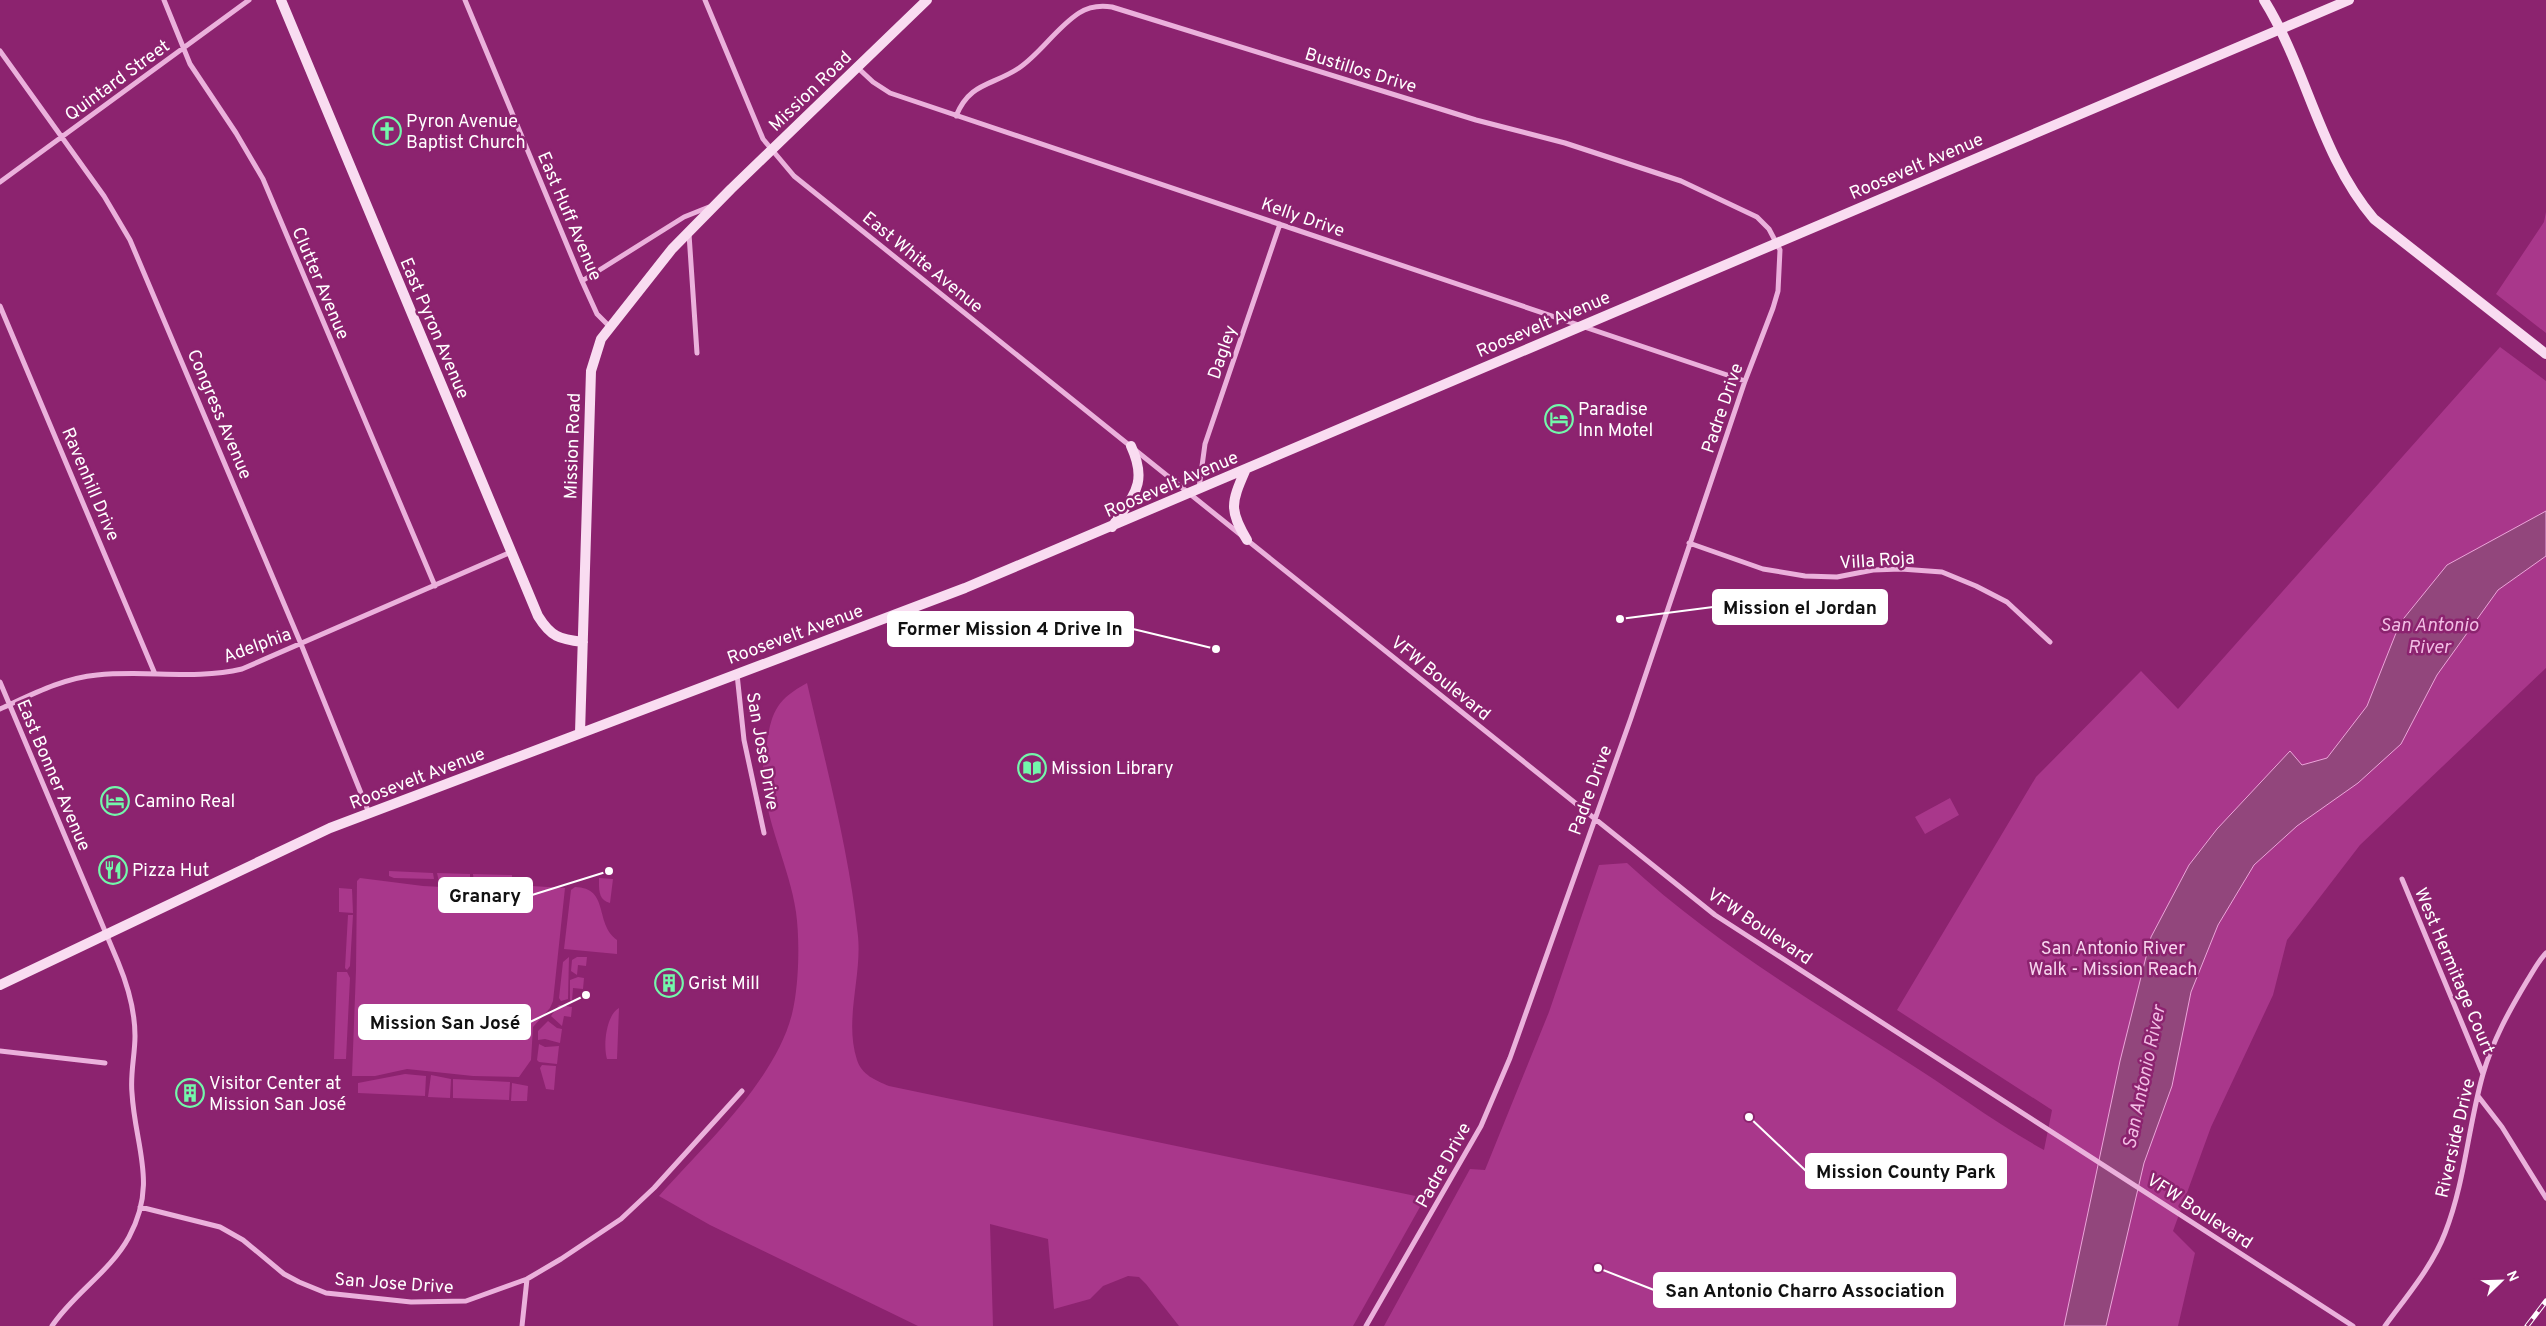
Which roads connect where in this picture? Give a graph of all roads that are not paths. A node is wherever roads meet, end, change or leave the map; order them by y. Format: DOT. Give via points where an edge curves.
graph roads {
  1 [pos="164,0"];
  2 [pos="249,0"];
  3 [pos="282,0"];
  4 [pos="465,0"];
  5 [pos="705,0"];
  6 [pos="927,0"];
  7 [pos="2264,0"];
  8 [pos="2349,0"];
  9 [pos="2281,30"];
  10 [pos="183,50"];
  11 [pos="0,51"];
  12 [pos="858,68"];
  13 [pos="956,116"];
  14 [pos="63,136"];
  15 [pos="772,151"];
  16 [pos="0,182"];
  17 [pos="715,205"];
  18 [pos="1280,224"];
  19 [pos="688,231"];
  20 [pos="1776,242"];
  21 [pos="582,281"];
  22 [pos="0,306"];
  23 [pos="1580,325"];
  24 [pos="610,327"];
  25 [pos="697,353"];
  26 [pos="2546,354"];
  27 [pos="1745,381"];
  28 [pos="1130,446"];
  29 [pos="1245,471"];
  30 [pos="1194,493"];
  31 [pos="1112,527"];
  32 [pos="1247,540"];
  33 [pos="1689,543"];
  34 [pos="511,552"];
  35 [pos="435,586"];
  36 [pos="583,642"];
  37 [pos="2050,642"];
  38 [pos="301,644"];
  39 [pos="155,674"];
  40 [pos="737,674"];
  41 [pos="0,682"];
  42 [pos="10,704"];
  43 [pos="0,709"];
  44 [pos="580,732"];
  45 [pos="369,813"];
  46 [pos="1594,818"];
  47 [pos="764,833"];
  48 [pos="2402,879"];
  49 [pos="106,934"];
  50 [pos="2546,953"];
  51 [pos="0,985"];
  52 [pos="0,1051"];
  53 [pos="105,1063"];
  54 [pos="2483,1074"];
  55 [pos="742,1091"];
  56 [pos="2478,1096"];
  57 [pos="2546,1198"];
  58 [pos="140,1207"];
  59 [pos="527,1279"];
  60 [pos="52,1326"];
  61 [pos="522,1326"];
  62 [pos="1366,1326"];
  63 [pos="2353,1326"];
  64 [pos="2385,1326"];
  1 -- 10 [label="street, Clutter Avenue"];
  2 -- 10 [label="street, Quintard Street"];
  3 -- 34 [label="main road, East Pyron Avenue"];
  4 -- 21 [label="street, East Huff Avenue"];
  5 -- 15 [label="street, East White Avenue" via="756,123"];
  6 -- 12 [label="main road, Mission Road"];
  7 -- 9 [label="main road"];
  8 -- 9 [label="main road, Roosevelt Avenue"];
  9 -- 20 [label="main road, Roosevelt Avenue"];
  9 -- 26 [label="main road" via="2337,161 2359,201 2374,218"];
  10 -- 14 [label="street, Quintard Street"];
  10 -- 35 [label="street, Clutter Avenue" via="263,179"];
  11 -- 14 [label="street, Congress Avenue"];
  12 -- 13 [label="street, Kelly Drive" via="890,93"];
  12 -- 15 [label="main road, Mission Road"];
  13 -- 18 [label="street, Kelly Drive"];
  13 -- 20 [label="street, Bustillos Drive" via="962,101 972,92 1025,63 1079,12 1100,5 1681,180 1757,217"];
  14 -- 16 [label="street, Quintard Street"];
  14 -- 38 [label="street, Congress Avenue" via="130,240"];
  15 -- 17 [label="main road, Mission Road"];
  15 -- 28 [label="street, East White Avenue" via="794,176"];
  17 -- 19 [label="main road, Mission Road"];
  17 -- 21 [label="street, Mission Road" via="684,217"];
  18 -- 23 [label="street, Kelly Drive"];
  18 -- 30 [label="street, Dagley" via="1206,444"];
  19 -- 24 [label="main road, Mission Road"];
  19 -- 25 [label="street"];
  20 -- 23 [label="main road, Roosevelt Avenue"];
  20 -- 27 [label="street, Padre Drive" via="1781,260 1778,291"];
  21 -- 24 [label="street, East Huff Avenue" via="597,314"];
  22 -- 39 [label="street, Ravenhill Drive"];
  23 -- 27 [label="street, Kelly Drive"];
  23 -- 29 [label="main road, Roosevelt Avenue"];
  24 -- 36 [label="main road, Mission Road" via="595,351 591,371"];
  27 -- 33 [label="street, Padre Drive"];
  28 -- 30 [label="street, East White Avenue"];
  28 -- 31 [label="main road" via="1138,463 1139,485"];
  29 -- 30 [label="main road, Roosevelt Avenue"];
  29 -- 32 [label="main road" via="1236,491 1233,513"];
  30 -- 31 [label="main road, Roosevelt Avenue"];
  30 -- 32 [label="street, VFW Boulevard"];
  31 -- 40 [label="main road, Roosevelt Avenue" via="960,590"];
  32 -- 46 [label="street, VFW Boulevard"];
  33 -- 37 [label="street, Villa Roja" via="1763,569 1805,576 1837,577 1872,570 1901,569 1942,572 2007,602"];
  33 -- 46 [label="street, Padre Drive"];
  34 -- 35 [label="street, Adelphia"];
  34 -- 36 [label="main road, East Pyron Avenue" via="547,630 560,639"];
  35 -- 38 [label="street, Adelphia"];
  36 -- 44 [label="main road, Mission Road"];
  38 -- 39 [label="street, Adelphia" via="224,673"];
  38 -- 45 [label="street, Congress Avenue"];
  39 -- 42 [label="street, Adelphia" via="97,675 76,679"];
  40 -- 44 [label="main road, Roosevelt Avenue"];
  40 -- 47 [label="street, San Jose Drive" via="744,740"];
  41 -- 42 [label="street, East Bonner Avenue"];
  42 -- 43 [label="street, Adelphia"];
  42 -- 49 [label="street, East Bonner Avenue"];
  44 -- 45 [label="main road, Roosevelt Avenue"];
  45 -- 49 [label="main road, Roosevelt Avenue" via="285,848"];
  46 -- 62 [label="street, Padre Drive" via="1525,1019 1481,1126"];
  46 -- 63 [label="street, VFW Boulevard" via="1739,930"];
  48 -- 54 [label="street, West Hermitage Court"];
  49 -- 51 [label="main road, Roosevelt Avenue"];
  49 -- 58 [label="street, East Bonner Avenue" via="128,986 134,1018 131,1086 144,1164"];
  50 -- 54 [label="street, Riverside Drive" via="2498,1031"];
  52 -- 53 [label="street"];
  54 -- 56 [label="street, Riverside Drive"];
  55 -- 59 [label="street, San Jose Drive" via="654,1188 620,1218"];
  56 -- 57 [label="street" via="2502,1127"];
  56 -- 64 [label="street, Riverside Drive" via="2460,1190 2444,1235"];
  58 -- 59 [label="street, San Jose Drive" via="220,1227 243,1240 284,1274 342,1296 449,1303 477,1298"];
  58 -- 60 [label="street, East Bonner Avenue" via="129,1237 114,1259"];
  59 -- 61 [label="street"];
}
